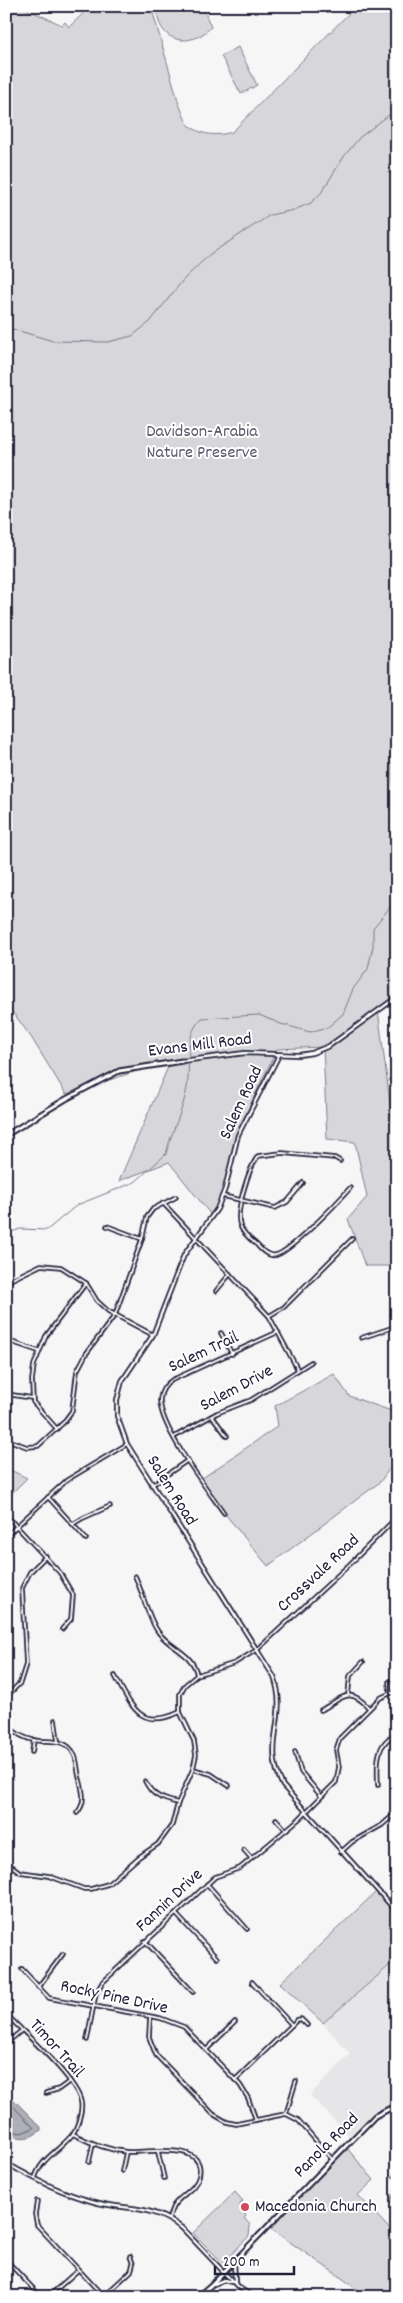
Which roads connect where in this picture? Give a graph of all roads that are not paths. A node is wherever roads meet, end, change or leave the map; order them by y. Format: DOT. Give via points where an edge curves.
graph roads {
  1 [pos="397,997"];
  2 [pos="279,1055"];
  3 [pos="182,1061"];
  4 [pos="6,1135"];
  5 [pos="340,1161"];
  6 [pos="303,1183"];
  7 [pos="350,1188"];
  8 [pos="176,1196"];
  9 [pos="223,1196"];
  10 [pos="242,1199"];
  11 [pos="163,1203"];
  12 [pos="107,1226"];
  13 [pos="195,1238"];
  14 [pos="142,1239"];
  15 [pos="352,1240"];
  16 [pos="230,1273"];
  17 [pos="6,1282"];
  18 [pos="86,1283"];
  19 [pos="216,1291"];
  20 [pos="115,1315"];
  21 [pos="269,1316"];
  22 [pos="397,1326"];
  23 [pos="278,1332"];
  24 [pos="221,1333"];
  25 [pos="153,1335"];
  26 [pos="360,1338"];
  27 [pos="6,1340"];
  28 [pos="38,1351"];
  29 [pos="232,1354"];
  30 [pos="311,1362"];
  31 [pos="298,1370"];
  32 [pos="6,1394"];
  33 [pos="32,1398"];
  34 [pos="212,1416"];
  35 [pos="57,1429"];
  36 [pos="227,1436"];
  37 [pos="174,1437"];
  38 [pos="6,1439"];
  39 [pos="127,1444"];
  40 [pos="188,1460"];
  41 [pos="152,1485"];
  42 [pos="48,1497"];
  43 [pos="110,1506"];
  44 [pos="224,1514"];
  45 [pos="6,1515"];
  46 [pos="397,1517"];
  47 [pos="73,1524"];
  48 [pos="17,1526"];
  49 [pos="6,1536"];
  50 [pos="86,1539"];
  51 [pos="46,1556"];
  52 [pos="135,1576"];
  53 [pos="62,1629"];
  54 [pos="258,1649"];
  55 [pos="363,1662"];
  56 [pos="197,1674"];
  57 [pos="115,1676"];
  58 [pos="389,1682"];
  59 [pos="391,1693"];
  60 [pos="397,1693"];
  61 [pos="348,1695"];
  62 [pos="6,1697"];
  63 [pos="369,1708"];
  64 [pos="321,1710"];
  65 [pos="180,1712"];
  66 [pos="55,1720"];
  67 [pos="6,1725"];
  68 [pos="397,1734"];
  69 [pos="34,1740"];
  70 [pos="58,1741"];
  71 [pos="32,1752"];
  72 [pos="295,1752"];
  73 [pos="193,1769"];
  74 [pos="145,1781"];
  75 [pos="378,1785"];
  76 [pos="229,1786"];
  77 [pos="321,1796"];
  78 [pos="178,1803"];
  79 [pos="77,1812"];
  80 [pos="397,1812"];
  81 [pos="305,1813"];
  82 [pos="276,1819"];
  83 [pos="286,1830"];
  84 [pos="244,1850"];
  85 [pos="341,1852"];
  86 [pos="251,1858"];
  87 [pos="6,1862"];
  88 [pos="207,1884"];
  89 [pos="397,1912"];
  90 [pos="176,1914"];
  91 [pos="247,1929"];
  92 [pos="146,1941"];
  93 [pos="63,1954"];
  94 [pos="217,1958"];
  95 [pos="22,1969"];
  96 [pos="252,1982"];
  97 [pos="38,1987"];
  98 [pos="193,1992"];
  99 [pos="93,2007"];
  100 [pos="6,2014"];
  101 [pos="150,2017"];
  102 [pos="235,2022"];
  103 [pos="292,2025"];
  104 [pos="307,2025"];
  105 [pos="21,2030"];
  106 [pos="87,2040"];
  107 [pos="9,2041"];
  108 [pos="207,2049"];
  109 [pos="236,2080"];
  110 [pos="296,2080"];
  111 [pos="70,2081"];
  112 [pos="46,2093"];
  113 [pos="397,2105"];
  114 [pos="286,2114"];
  115 [pos="256,2120"];
  116 [pos="73,2134"];
  117 [pos="93,2144"];
  118 [pos="126,2152"];
  119 [pos="158,2152"];
  120 [pos="332,2159"];
  121 [pos="89,2162"];
  122 [pos="6,2163"];
  123 [pos="122,2171"];
  124 [pos="35,2178"];
  125 [pos="164,2178"];
  126 [pos="397,2191"];
  127 [pos="37,2201"];
  128 [pos="397,2213"];
  129 [pos="169,2219"];
  130 [pos="130,2256"];
  131 [pos="6,2260"];
  132 [pos="234,2260"];
  133 [pos="77,2270"];
  134 [pos="222,2271"];
  135 [pos="235,2284"];
  136 [pos="211,2285"];
  137 [pos="245,2292"];
  138 [pos="104,2296"];
  139 [pos="41,2297"];
  140 [pos="48,2297"];
  141 [pos="197,2297"];
  142 [pos="241,2297"];
  143 [pos="253,2297"];
  1 -- 2 [label="street, Evans Mill Road" via="324,1048 299,1055"];
  2 -- 3 [label="street, Evans Mill Road" via="245,1053"];
  2 -- 9 [label="street, Salem Road" via="238,1135"];
  3 -- 4 [label="main road, Evans Mill Road" via="120,1072"];
  5 -- 10 [label="street" via="282,1152 262,1153 250,1169"];
  6 -- 10 [label="street" via="287,1202 275,1208"];
  7 -- 10 [label="street" via="297,1240 273,1256 264,1252 241,1228 238,1218"];
  8 -- 11 [label="street"];
  9 -- 10 [label="street"];
  9 -- 13 [label="street, Salem Road"];
  11 -- 13 [label="street"];
  11 -- 14 [label="street" via="148,1216"];
  12 -- 14 [label="street"];
  13 -- 16 [label="street"];
  13 -- 25 [label="street, Salem Road" via="184,1255"];
  14 -- 20 [label="street"];
  15 -- 21 [label="street" via="284,1307"];
  16 -- 19 [label="street"];
  16 -- 21 [label="street"];
  17 -- 18 [label="street" via="49,1264 64,1268"];
  18 -- 20 [label="street" via="102,1307"];
  18 -- 28 [label="street"];
  20 -- 25 [label="street"];
  20 -- 35 [label="street" via="80,1363 72,1410"];
  21 -- 23 [label="street"];
  22 -- 26 [label="street"];
  23 -- 29 [label="street, Salem Trail"];
  23 -- 31 [label="street"];
  24 -- 29 [label="street"];
  25 -- 39 [label="street, Salem Road" via="126,1374 118,1392 118,1420"];
  27 -- 28 [label="street"];
  28 -- 33 [label="street"];
  29 -- 37 [label="street, Salem Trail" via="172,1380 164,1388 160,1402"];
  30 -- 31 [label="street, Salem Drive"];
  31 -- 34 [label="street, Salem Drive" via="251,1400"];
  32 -- 33 [label="street"];
  33 -- 35 [label="street"];
  34 -- 36 [label="street"];
  34 -- 37 [label="street, Salem Drive"];
  35 -- 38 [label="street" via="42,1445 34,1448"];
  37 -- 40 [label="street, Salem Trail"];
  39 -- 41 [label="street, Salem Road"];
  39 -- 42 [label="street" via="67,1480"];
  40 -- 41 [label="street"];
  40 -- 44 [label="street, Salem Trail"];
  41 -- 54 [label="street, Salem Road"];
  42 -- 47 [label="street"];
  42 -- 48 [label="street"];
  43 -- 47 [label="street"];
  45 -- 48 [label="street"];
  46 -- 54 [label="street, Crossvale Road"];
  47 -- 50 [label="street"];
  48 -- 49 [label="street"];
  48 -- 51 [label="street"];
  51 -- 53 [label="street" via="73,1595 71,1619"];
  51 -- 62 [label="street" via="30,1572 22,1588 26,1664 20,1683"];
  52 -- 56 [label="street" via="157,1632 187,1656"];
  54 -- 56 [label="street, Crossvale Road" via="235,1664"];
  54 -- 81 [label="street, Salem Road" via="274,1677 279,1694 273,1751 275,1769 283,1786"];
  55 -- 61 [label="street" via="350,1676"];
  56 -- 65 [label="street" via="180,1694"];
  57 -- 65 [label="street" via="132,1708 142,1716 150,1720 164,1720"];
  58 -- 59 [label="street"];
  59 -- 60 [label="street"];
  59 -- 63 [label="street, Fannin Drive"];
  61 -- 63 [label="street" via="360,1699"];
  61 -- 64 [label="street"];
  63 -- 77 [label="street, Fannin Drive" via="338,1741 338,1777"];
  65 -- 73 [label="street" via="196,1747"];
  66 -- 70 [label="street"];
  67 -- 69 [label="street" via="15,1733"];
  68 -- 75 [label="street" via="386,1740 380,1750"];
  69 -- 70 [label="street"];
  69 -- 71 [label="street"];
  70 -- 79 [label="street" via="70,1746 75,1755 83,1801"];
  72 -- 77 [label="street" via="301,1772"];
  73 -- 76 [label="street" via="211,1774"];
  73 -- 78 [label="street"];
  74 -- 78 [label="street" via="153,1794"];
  77 -- 81 [label="street, Fannin Drive"];
  78 -- 87 [label="street" via="166,1836 113,1881 101,1887 84,1889 61,1879 20,1872"];
  80 -- 85 [label="street"];
  81 -- 83 [label="street, Fannin Drive"];
  81 -- 85 [label="street, Salem Road"];
  82 -- 83 [label="street"];
  83 -- 86 [label="street, Fannin Drive"];
  84 -- 86 [label="street"];
  85 -- 89 [label="street, Salem Road"];
  86 -- 88 [label="street, Fannin Drive" via="240,1868 215,1876"];
  88 -- 90 [label="street, Fannin Drive"];
  88 -- 91 [label="street"];
  90 -- 92 [label="street, Fannin Drive"];
  90 -- 94 [label="street"];
  92 -- 98 [label="street"];
  92 -- 99 [label="street, Fannin Drive" via="102,1983"];
  93 -- 97 [label="street"];
  95 -- 97 [label="street, Rocky Pine Drive"];
  96 -- 103 [label="street"];
  97 -- 99 [label="street, Rocky Pine Drive" via="49,1998"];
  99 -- 101 [label="street, Rocky Pine Drive"];
  99 -- 106 [label="street, Fannin Drive"];
  100 -- 105 [label="street, Timor Trail"];
  101 -- 108 [label="street, Rocky Pine Drive" via="184,2027"];
  101 -- 115 [label="street" via="149,2036 156,2055 208,2109 227,2122 245,2124"];
  102 -- 108 [label="street"];
  103 -- 104 [label="street" via="301,2019"];
  103 -- 109 [label="street"];
  105 -- 107 [label="street"];
  105 -- 111 [label="street, Timor Trail"];
  108 -- 109 [label="street, Rocky Pine Drive"];
  109 -- 115 [label="street, Rocky Pine Drive" via="248,2098"];
  110 -- 114 [label="street"];
  111 -- 112 [label="street"];
  111 -- 116 [label="street, Timor Trail" via="81,2102"];
  113 -- 120 [label="main road, Panola Road" via="375,2116"];
  114 -- 115 [label="street"];
  114 -- 120 [label="street" via="298,2120"];
  116 -- 117 [label="street"];
  116 -- 124 [label="street" via="48,2156"];
  117 -- 118 [label="street"];
  117 -- 121 [label="street"];
  118 -- 119 [label="street"];
  118 -- 123 [label="street"];
  119 -- 125 [label="street"];
  119 -- 129 [label="street" via="182,2151 199,2164 196,2182 174,2204"];
  120 -- 132 [label="main road, Panola Road"];
  122 -- 124 [label="street"];
  124 -- 129 [label="street" via="90,2201 143,2208"];
  126 -- 128 [label="street" via="394,2198"];
  127 -- 133 [label="street" via="37,2225"];
  129 -- 134 [label="street" via="182,2228"];
  130 -- 138 [label="street" via="131,2271"];
  131 -- 139 [label="street"];
  132 -- 134 [label="main road, Panola Road"];
  132 -- 135 [label="street"];
  133 -- 138 [label="street"];
  133 -- 140 [label="street"];
  134 -- 135 [label="street"];
  134 -- 136 [label="main road, Panola Road"];
  135 -- 136 [label="street" via="224,2280"];
  135 -- 137 [label="street"];
  136 -- 141 [label="main road, Panola Road"];
  137 -- 142 [label="street"];
  137 -- 143 [label="street"];
}
